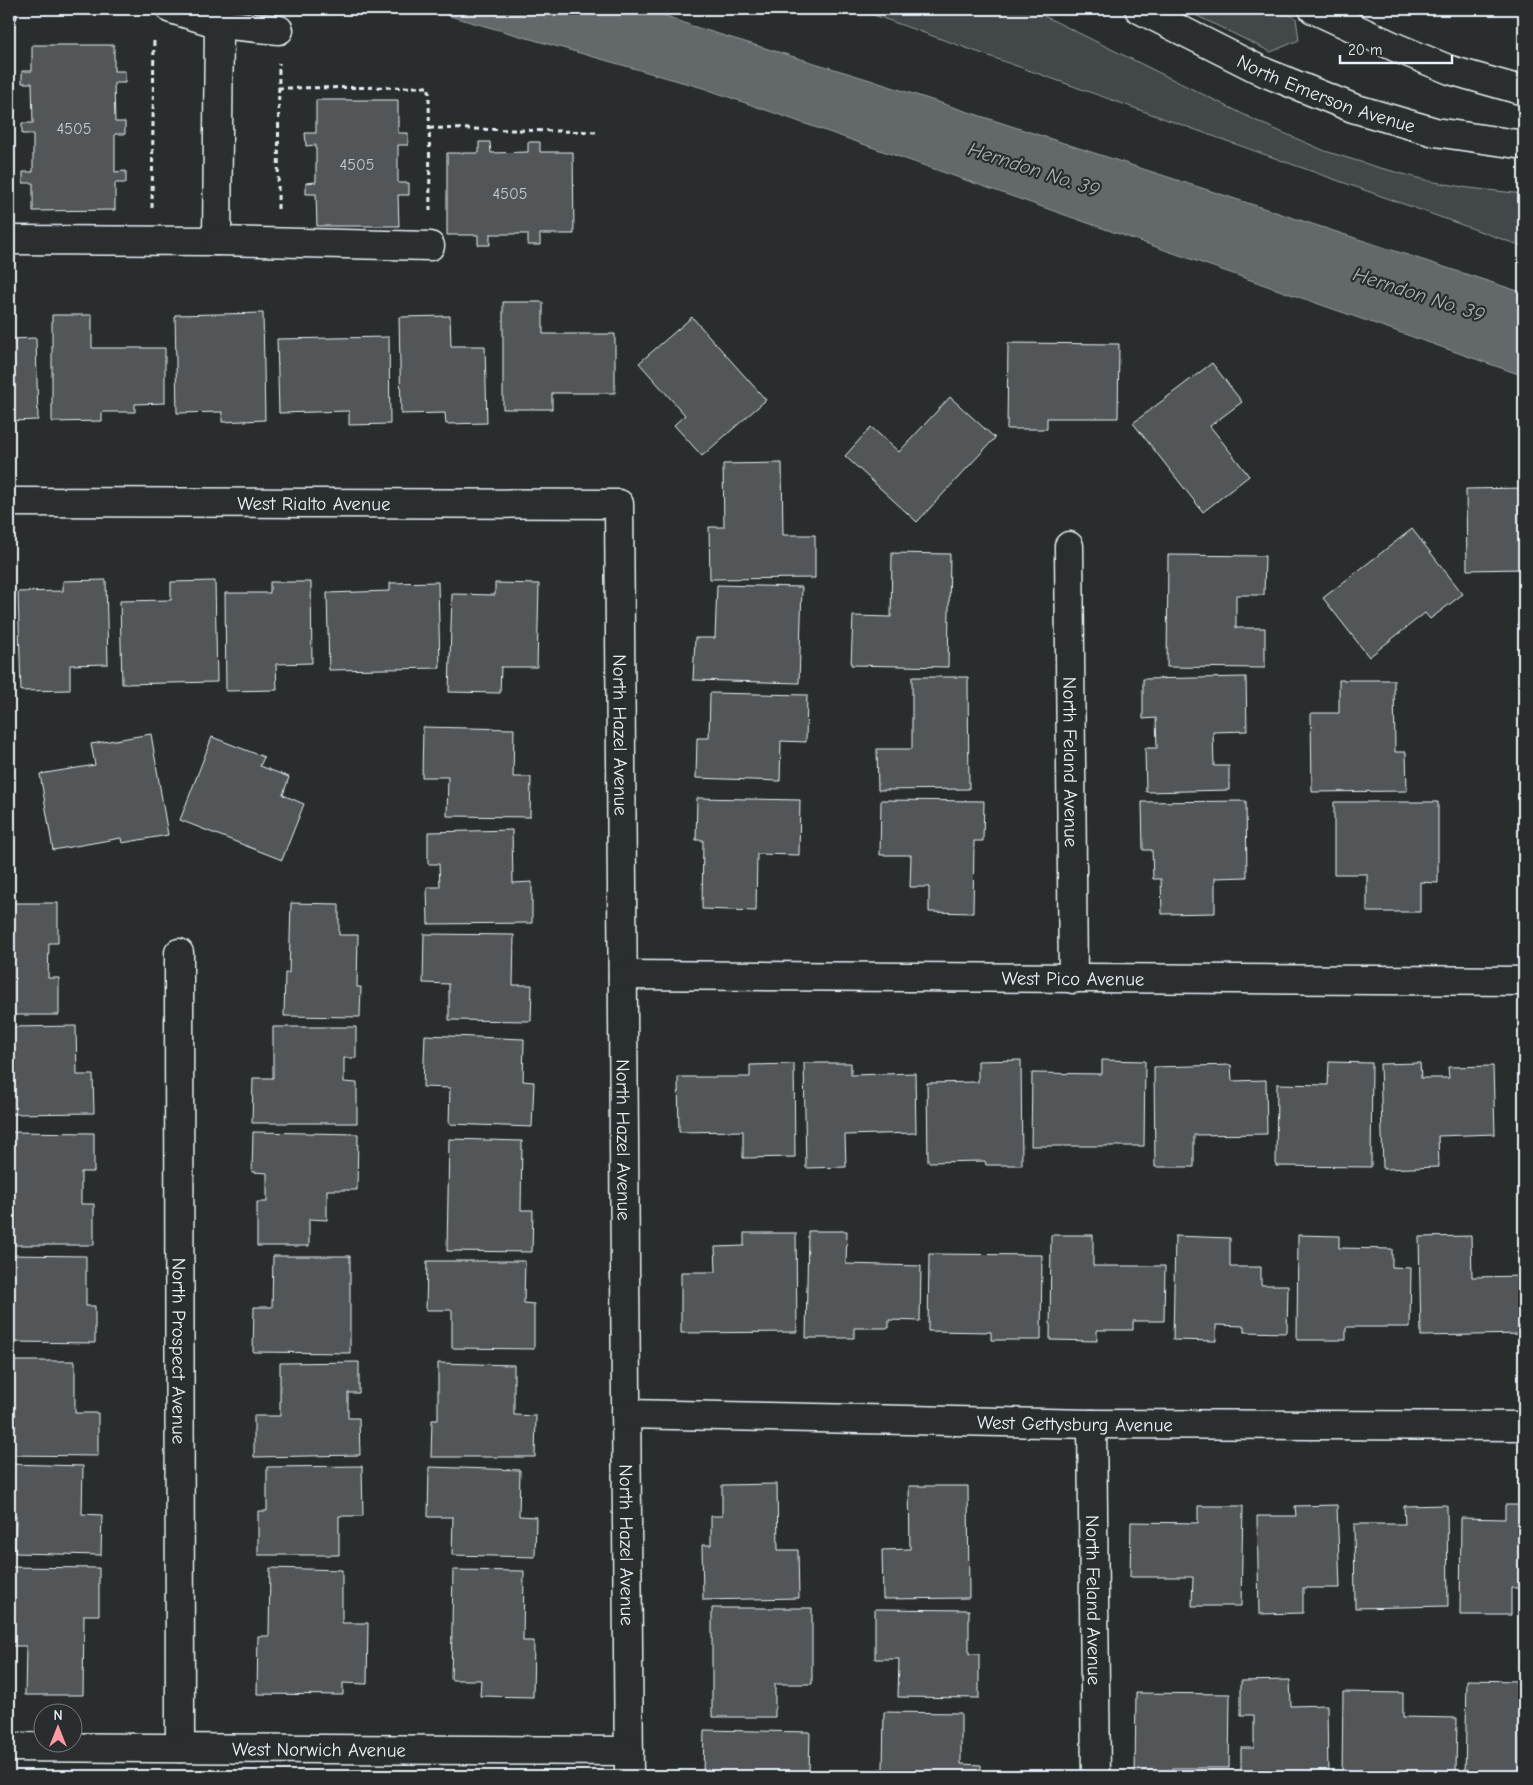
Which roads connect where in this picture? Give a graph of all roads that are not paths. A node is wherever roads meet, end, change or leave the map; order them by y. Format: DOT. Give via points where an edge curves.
graph roads {
  1 [pos="1139,9"];
  2 [pos="1313,9"];
  3 [pos="162,18"];
  4 [pos="219,24"];
  5 [pos="279,30"];
  6 [pos="1524,91"];
  7 [pos="1524,145"];
  8 [pos="9,240"];
  9 [pos="217,241"];
  10 [pos="430,246"];
  11 [pos="9,502"];
  12 [pos="619,504"];
  13 [pos="1069,546"];
  14 [pos="179,953"];
  15 [pos="623,975"];
  16 [pos="1073,979"];
  17 [pos="1524,981"];
  18 [pos="626,1414"];
  19 [pos="1092,1424"];
  20 [pos="1524,1426"];
  21 [pos="9,1748"];
  22 [pos="180,1748"];
  23 [pos="629,1764"];
  24 [pos="1096,1776"];
  1 -- 7 [label="street, North Emerson Avenue" via="1266,73 1353,108 1435,132"];
  2 -- 6 [label="street" via="1450,70"];
  3 -- 4 [label="street"];
  4 -- 5 [label="street"];
  4 -- 9 [label="street"];
  8 -- 9 [label="street"];
  9 -- 10 [label="street"];
  11 -- 12 [label="street, West Rialto Avenue"];
  12 -- 15 [label="street, North Hazel Avenue"];
  13 -- 16 [label="street, North Feland Avenue"];
  14 -- 22 [label="street, North Prospect Avenue"];
  15 -- 16 [label="street, West Pico Avenue"];
  15 -- 18 [label="street, North Hazel Avenue"];
  16 -- 17 [label="street, West Pico Avenue"];
  18 -- 19 [label="street, West Gettysburg Avenue"];
  18 -- 23 [label="street, North Hazel Avenue"];
  19 -- 20 [label="street, West Gettysburg Avenue"];
  19 -- 24 [label="street, North Feland Avenue"];
  21 -- 22 [label="street, West Norwich Avenue"];
  22 -- 23 [label="street, West Norwich Avenue"];
}
